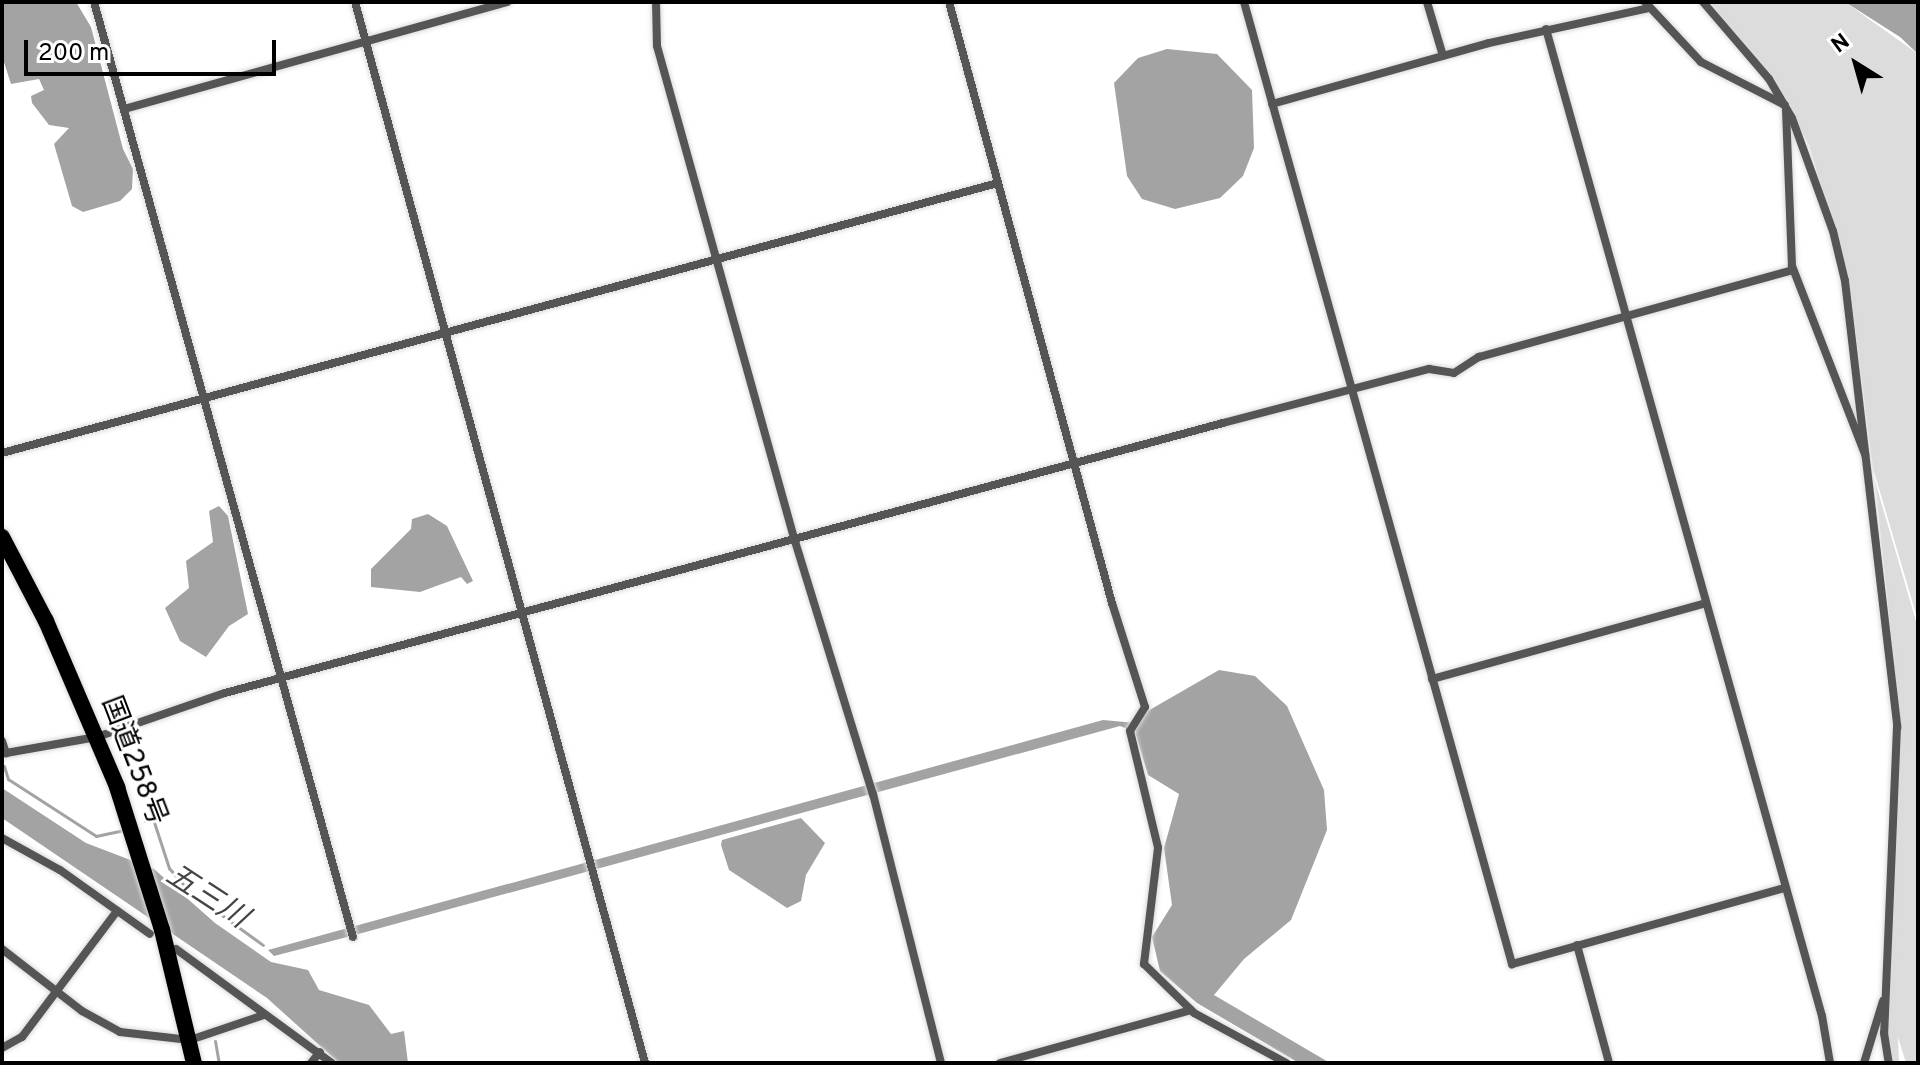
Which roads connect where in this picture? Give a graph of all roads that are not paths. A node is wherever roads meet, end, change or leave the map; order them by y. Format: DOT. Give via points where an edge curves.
graph roads {
  1 [pos="94,2"];
  2 [pos="355,2"];
  3 [pos="463,2"];
  4 [pos="507,2"];
  5 [pos="656,2"];
  6 [pos="949,2"];
  7 [pos="1244,2"];
  8 [pos="1427,2"];
  9 [pos="1703,2"];
  10 [pos="1647,5"];
  11 [pos="464,13"];
  12 [pos="1546,29"];
  13 [pos="364,42"];
  14 [pos="1443,56"];
  15 [pos="1272,104"];
  16 [pos="1785,106"];
  17 [pos="124,109"];
  18 [pos="998,183"];
  19 [pos="716,260"];
  20 [pos="1793,270"];
  21 [pos="1627,317"];
  22 [pos="445,333"];
  23 [pos="1350,390"];
  24 [pos="203,398"];
  25 [pos="2,453"];
  26 [pos="1075,463"];
  27 [pos="1870,466"];
  28 [pos="2,537"];
  29 [pos="794,538"];
  30 [pos="1706,603"];
  31 [pos="523,612"];
  32 [pos="280,678"];
  33 [pos="1432,679"];
  34 [pos="97,737"];
  35 [pos="2,741"];
  36 [pos="2,838"];
  37 [pos="1785,888"];
  38 [pos="117,911"];
  39 [pos="156,932"];
  40 [pos="352,933"];
  41 [pos="1577,945"];
  42 [pos="2,949"];
  43 [pos="176,949"];
  44 [pos="1887,988"];
  45 [pos="54,990"];
  46 [pos="1191,1010"];
  47 [pos="264,1015"];
  48 [pos="190,1040"];
  49 [pos="2,1048"];
  50 [pos="320,1052"];
  51 [pos="194,1063"];
  52 [pos="311,1063"];
  53 [pos="332,1063"];
  54 [pos="645,1063"];
  55 [pos="941,1063"];
  56 [pos="1000,1063"];
  57 [pos="1286,1063"];
  58 [pos="1609,1063"];
  59 [pos="1830,1063"];
  60 [pos="1864,1063"];
  61 [pos="1889,1063"];
  1 -- 17 [label="street"];
  2 -- 13 [label="street"];
  3 -- 11 [label="street"];
  4 -- 11 [label="street"];
  5 -- 19 [label="street" via="657,46"];
  6 -- 18 [label="street"];
  7 -- 15 [label="street"];
  8 -- 14 [label="street"];
  9 -- 16 [label="street"];
  10 -- 12 [label="street"];
  10 -- 16 [label="street" via="1701,62"];
  11 -- 13 [label="street"];
  12 -- 14 [label="street"];
  12 -- 21 [label="street"];
  13 -- 17 [label="street"];
  13 -- 22 [label="street"];
  14 -- 15 [label="street"];
  15 -- 23 [label="street"];
  16 -- 20 [label="street"];
  16 -- 27 [label="street" via="1813,169 1836,244"];
  17 -- 24 [label="street"];
  18 -- 19 [label="street"];
  18 -- 26 [label="street"];
  19 -- 22 [label="street"];
  19 -- 29 [label="street"];
  20 -- 21 [label="street"];
  20 -- 27 [label="street"];
  21 -- 23 [label="street" via="1479,357 1454,373 1429,369"];
  21 -- 30 [label="street"];
  22 -- 24 [label="street"];
  22 -- 31 [label="street"];
  23 -- 26 [label="street"];
  23 -- 33 [label="street"];
  24 -- 25 [label="street"];
  24 -- 32 [label="street"];
  26 -- 29 [label="street"];
  26 -- 46 [label="street" via="1145,707 1130,731 1158,848 1144,964"];
  27 -- 44 [label="street" via="1897,727"];
  28 -- 34 [label="highway, 国道258号"];
  29 -- 31 [label="street"];
  29 -- 55 [label="street" via="870,783"];
  30 -- 33 [label="street"];
  30 -- 37 [label="street"];
  31 -- 32 [label="street"];
  31 -- 54 [label="street"];
  32 -- 34 [label="street"];
  32 -- 40 [label="street"];
  33 -- 41 [label="street" via="1512,964"];
  34 -- 35 [label="street" via="6,753"];
  34 -- 39 [label="highway, 国道258号" via="138,848"];
  36 -- 38 [label="street"];
  37 -- 41 [label="street"];
  37 -- 59 [label="street"];
  38 -- 39 [label="street"];
  38 -- 45 [label="street"];
  39 -- 48 [label="highway, 国道258号"];
  41 -- 58 [label="street"];
  42 -- 45 [label="street"];
  43 -- 47 [label="street"];
  44 -- 60 [label="street"];
  44 -- 61 [label="street"];
  45 -- 48 [label="street" via="120,1032"];
  45 -- 49 [label="street" via="22,1037"];
  46 -- 56 [label="street"];
  46 -- 57 [label="street"];
  47 -- 48 [label="street"];
  47 -- 50 [label="street"];
  48 -- 51 [label="highway, 国道258号"];
  50 -- 52 [label="street"];
  50 -- 53 [label="street"];
}
